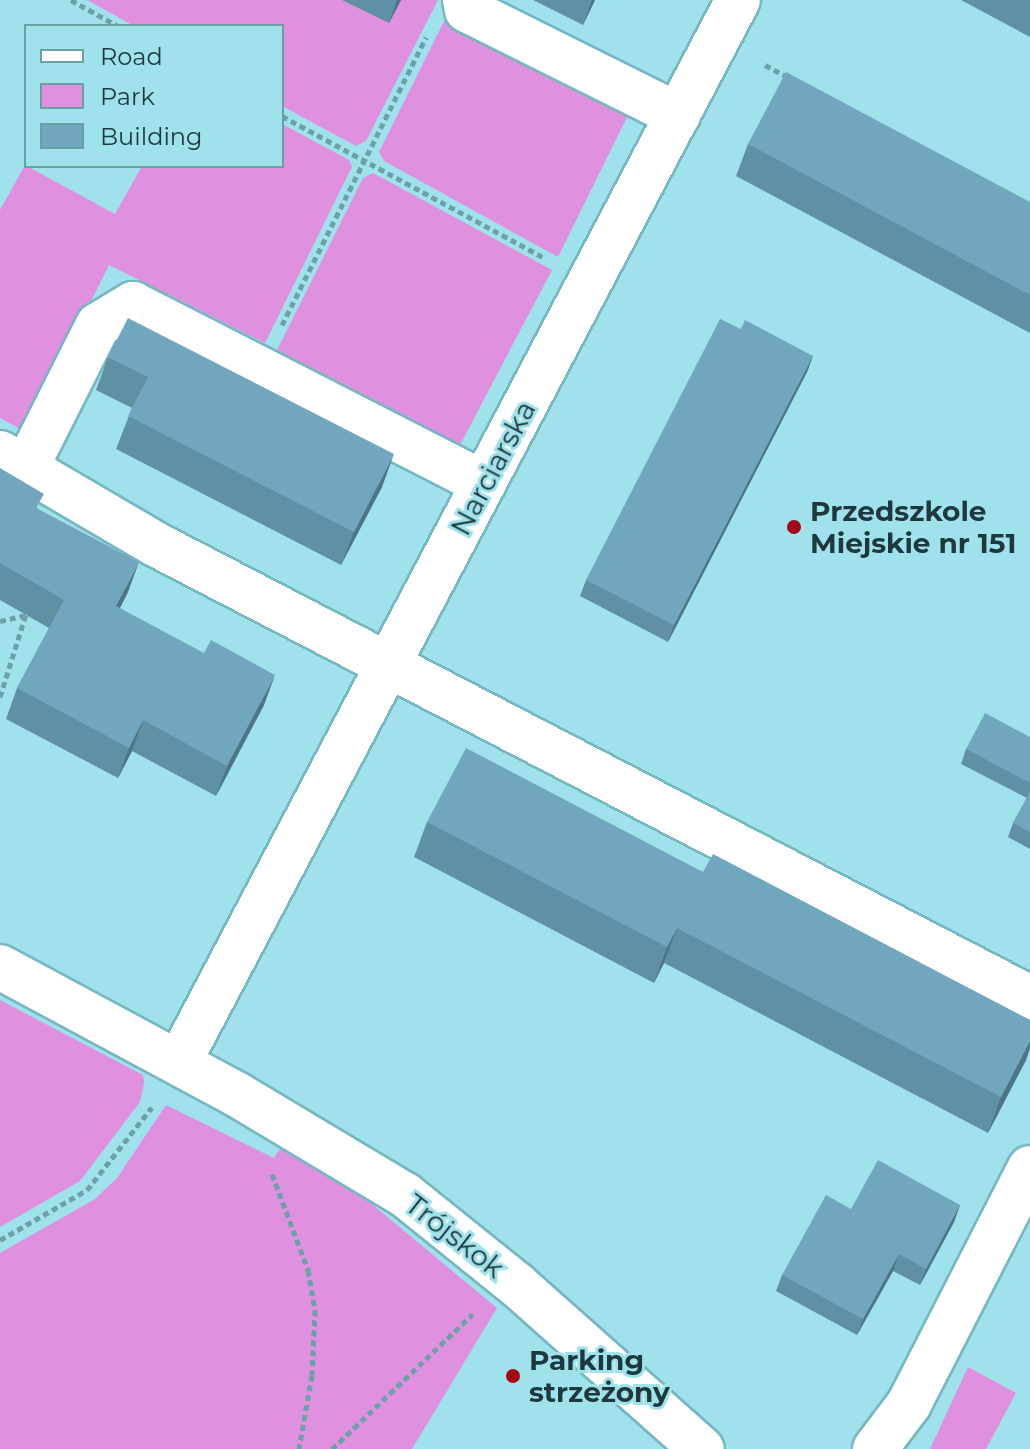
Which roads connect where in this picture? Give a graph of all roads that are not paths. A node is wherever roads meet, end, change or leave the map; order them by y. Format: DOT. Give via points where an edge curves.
graph roads {
  1 [pos="738,0"];
  2 [pos="449,12"];
  3 [pos="678,115"];
  4 [pos="13,460"];
  5 [pos="484,484"];
  6 [pos="389,666"];
  7 [pos="0,967"];
  8 [pos="1030,998"];
  9 [pos="179,1062"];
  10 [pos="1030,1168"];
  11 [pos="702,1449"];
  12 [pos="875,1449"];
  1 -- 3 [label="street, Narciarska"];
  2 -- 3 [label="street" via="467,10"];
  3 -- 5 [label="street, Narciarska"];
  4 -- 5 [label="street" via="98,325 133,304"];
  4 -- 6 [label="street" via="157,545"];
  5 -- 6 [label="street, Narciarska"];
  6 -- 8 [label="street"];
  6 -- 9 [label="street, Narciarska"];
  7 -- 9 [label="street, Trójskok"];
  9 -- 11 [label="street, Trójskok" via="405,1195 517,1285"];
  10 -- 12 [label="street" via="909,1404"];
}
